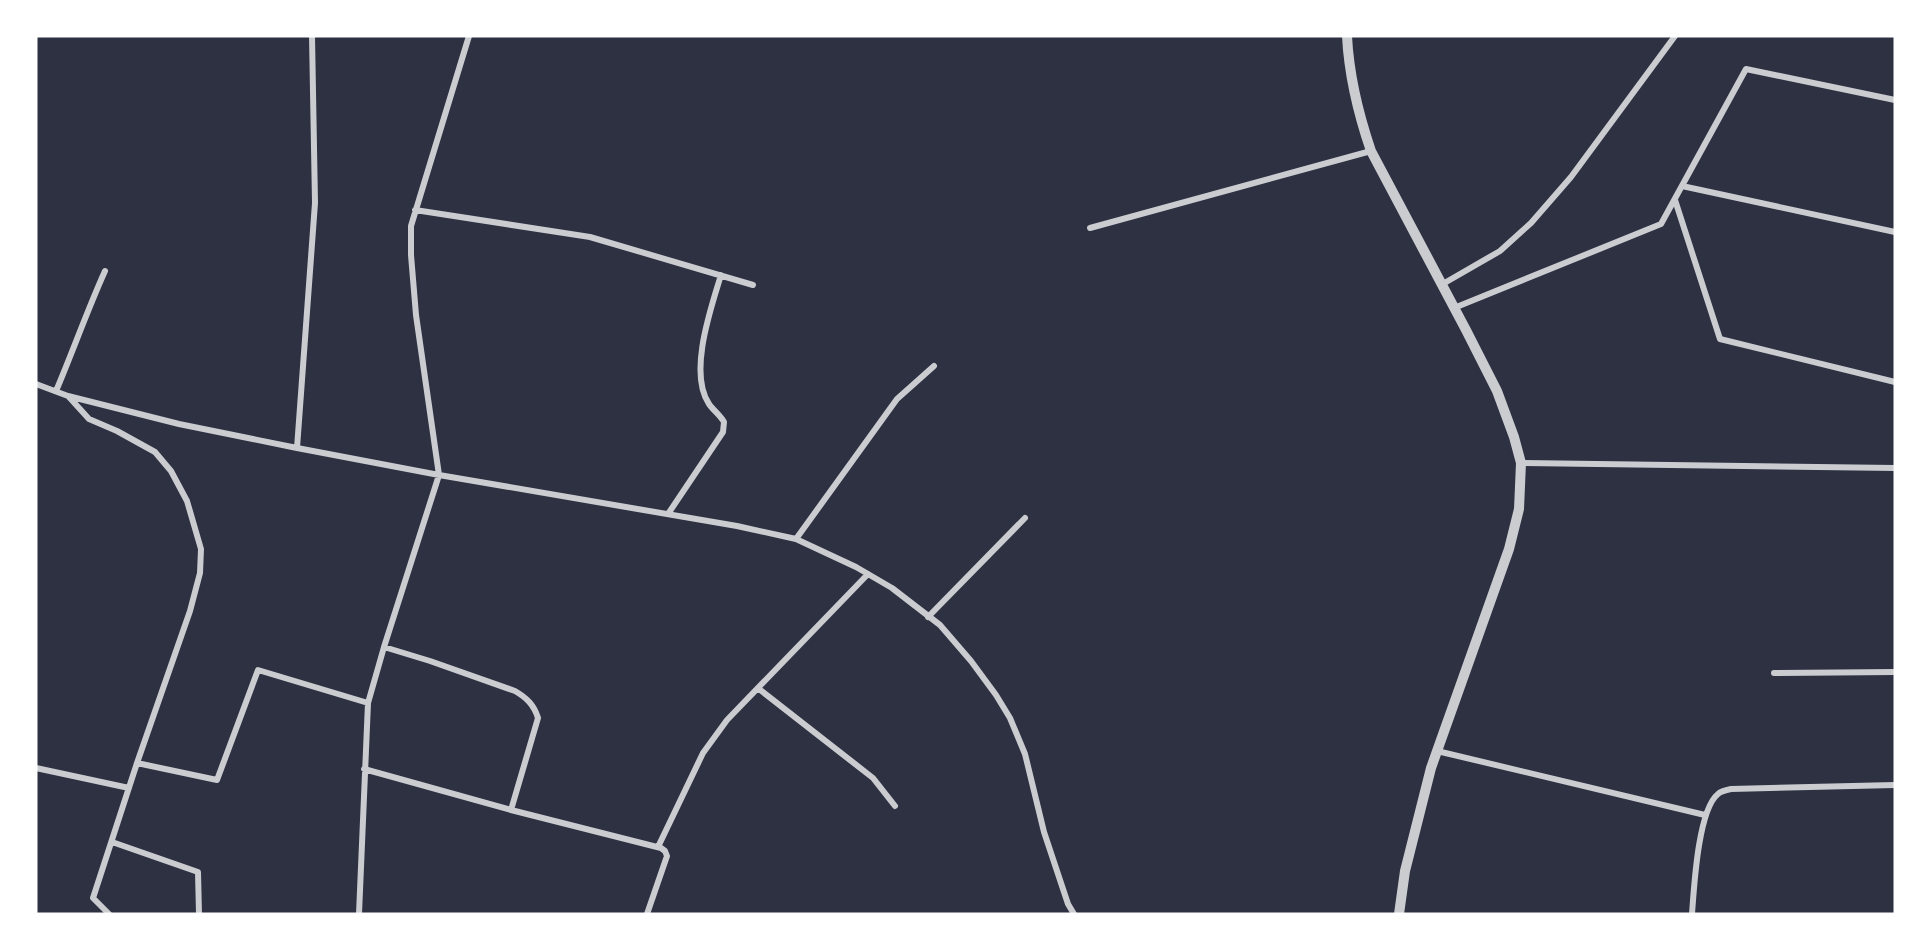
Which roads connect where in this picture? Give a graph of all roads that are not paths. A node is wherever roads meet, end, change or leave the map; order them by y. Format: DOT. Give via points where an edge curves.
graph roads {
  1 [pos="312,36"];
  2 [pos="469,36"];
  3 [pos="1347,36"];
  4 [pos="1675,36"];
  5 [pos="1895,100"];
  6 [pos="1371,151"];
  7 [pos="1682,186"];
  8 [pos="1675,200"];
  9 [pos="415,210"];
  10 [pos="1090,228"];
  11 [pos="1895,232"];
  12 [pos="105,272"];
  13 [pos="721,275"];
  14 [pos="753,285"];
  15 [pos="1441,285"];
  16 [pos="1454,308"];
  17 [pos="934,366"];
  18 [pos="1895,382"];
  19 [pos="36,384"];
  20 [pos="56,391"];
  21 [pos="68,396"];
  22 [pos="297,448"];
  23 [pos="1521,464"];
  24 [pos="1895,468"];
  25 [pos="439,475"];
  26 [pos="668,514"];
  27 [pos="1026,518"];
  28 [pos="796,539"];
  29 [pos="868,574"];
  30 [pos="928,616"];
  31 [pos="384,647"];
  32 [pos="1895,672"];
  33 [pos="1774,673"];
  34 [pos="759,689"];
  35 [pos="368,704"];
  36 [pos="1437,751"];
  37 [pos="137,763"];
  38 [pos="36,768"];
  39 [pos="364,769"];
  40 [pos="1895,785"];
  41 [pos="129,788"];
  42 [pos="895,806"];
  43 [pos="511,810"];
  44 [pos="1705,815"];
  45 [pos="112,842"];
  46 [pos="658,847"];
  47 [pos="109,914"];
  48 [pos="199,914"];
  49 [pos="359,914"];
  50 [pos="646,914"];
  51 [pos="1074,914"];
  52 [pos="1399,914"];
  53 [pos="1692,914"];
  1 -- 22 [label="street" via="315,203"];
  2 -- 9 [label="street"];
  3 -- 6 [label="street" via="1351,79"];
  4 -- 15 [label="street" via="1571,177 1531,223 1500,251"];
  5 -- 7 [label="street" via="1746,69"];
  6 -- 10 [label="street"];
  6 -- 15 [label="street"];
  7 -- 8 [label="street"];
  7 -- 11 [label="street"];
  8 -- 16 [label="street" via="1661,224"];
  8 -- 18 [label="street" via="1720,339"];
  9 -- 13 [label="street" via="590,237"];
  9 -- 25 [label="street" via="411,255 416,315"];
  12 -- 20 [label="street"];
  13 -- 14 [label="street"];
  13 -- 26 [label="street" via="700,360 703,388 708,403 724,422 723,432"];
  15 -- 16 [label="street"];
  16 -- 23 [label="street" via="1497,391"];
  17 -- 28 [label="street" via="897,399"];
  19 -- 20 [label="street"];
  20 -- 21 [label="street"];
  21 -- 22 [label="street"];
  21 -- 37 [label="street" via="89,419 155,452 171,471 187,501 201,549 200,573 190,611"];
  22 -- 25 [label="street"];
  23 -- 24 [label="street"];
  23 -- 36 [label="street" via="1519,509 1509,549"];
  25 -- 26 [label="street"];
  25 -- 31 [label="street"];
  26 -- 28 [label="street"];
  27 -- 30 [label="street"];
  28 -- 29 [label="street"];
  29 -- 30 [label="street"];
  29 -- 34 [label="street"];
  30 -- 51 [label="street" via="971,661 1010,718 1025,754 1044,832"];
  31 -- 35 [label="street"];
  31 -- 43 [label="street" via="515,691 532,704 538,718"];
  32 -- 33 [label="street"];
  34 -- 42 [label="street" via="873,778"];
  34 -- 46 [label="street" via="727,720 703,753"];
  35 -- 37 [label="street" via="258,670 217,780"];
  35 -- 39 [label="street"];
  36 -- 44 [label="street"];
  36 -- 52 [label="street" via="1405,871"];
  37 -- 41 [label="street"];
  38 -- 41 [label="street"];
  39 -- 43 [label="street"];
  39 -- 49 [label="street"];
  40 -- 44 [label="street" via="1731,789 1716,795"];
  41 -- 45 [label="street"];
  43 -- 46 [label="street"];
  44 -- 53 [label="street"];
  45 -- 47 [label="street" via="93,898"];
  45 -- 48 [label="street" via="198,872"];
  46 -- 50 [label="street" via="667,856"];
}
